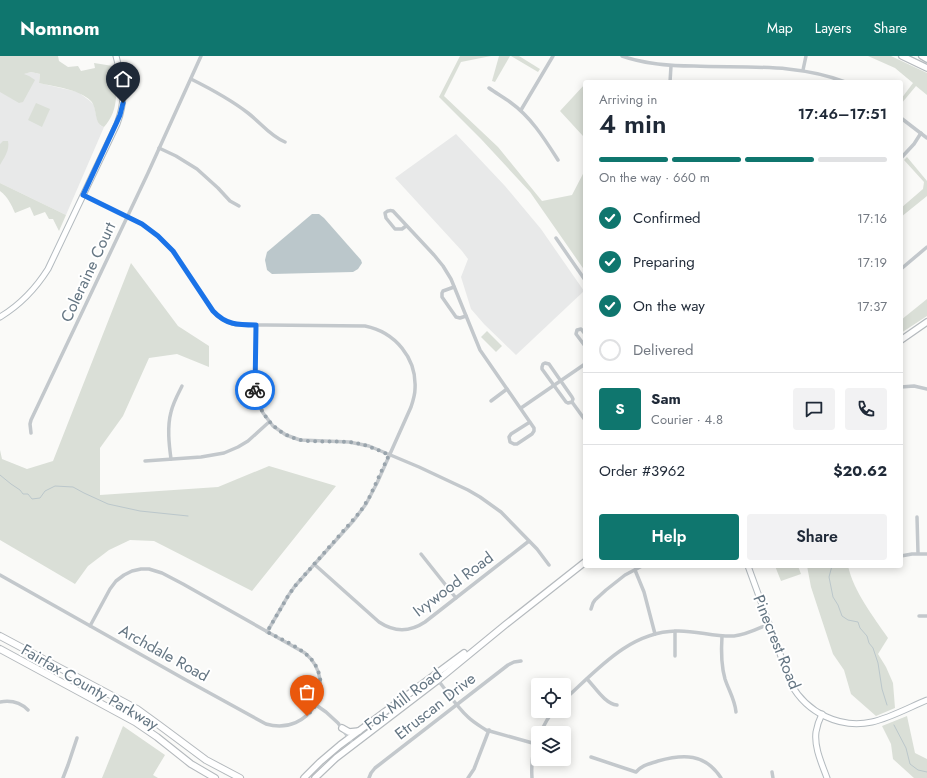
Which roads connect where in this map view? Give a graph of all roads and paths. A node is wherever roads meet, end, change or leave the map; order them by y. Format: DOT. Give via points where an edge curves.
graph roads {
  1 [pos="116,56"];
  2 [pos="202,56"];
  3 [pos="553,56"];
  4 [pos="622,56"];
  5 [pos="806,56"];
  6 [pos="902,56"];
  7 [pos="922,56"];
  8 [pos="927,59"];
  9 [pos="918,64"];
  10 [pos="671,66"];
  11 [pos="927,68"];
  12 [pos="804,70"];
  13 [pos="191,79"];
  14 [pos="670,80"];
  15 [pos="839,80"];
  16 [pos="488,88"];
  17 [pos="521,110"];
  18 [pos="903,120"];
  19 [pos="921,133"];
  20 [pos="927,138"];
  21 [pos="285,142"];
  22 [pos="159,148"];
  23 [pos="903,156"];
  24 [pos="558,160"];
  25 [pos="83,195"];
  26 [pos="239,206"];
  27 [pos="127,217"];
  28 [pos="406,226"];
  29 [pos="556,238"];
  30 [pos="927,247"];
  31 [pos="903,266"];
  32 [pos="583,277"];
  33 [pos="454,286"];
  34 [pos="466,316"];
  35 [pos="0,317"];
  36 [pos="927,322"];
  37 [pos="256,325"];
  38 [pos="583,332"];
  39 [pos="903,339"];
  40 [pos="583,343"];
  41 [pos="583,365"];
  42 [pos="561,381"];
  43 [pos="182,386"];
  44 [pos="554,386"];
  45 [pos="903,387"];
  46 [pos="508,389"];
  47 [pos="927,389"];
  48 [pos="490,401"];
  49 [pos="572,402"];
  50 [pos="521,408"];
  51 [pos="583,417"];
  52 [pos="269,422"];
  53 [pos="530,422"];
  54 [pos="31,433"];
  55 [pos="389,455"];
  56 [pos="171,459"];
  57 [pos="144,461"];
  58 [pos="916,517"];
  59 [pos="529,541"];
  60 [pos="918,553"];
  61 [pos="421,554"];
  62 [pos="927,554"];
  63 [pos="903,556"];
  64 [pos="314,564"];
  65 [pos="583,564"];
  66 [pos="549,565"];
  67 [pos="638,568"];
  68 [pos="749,568"];
  69 [pos="635,570"];
  70 [pos="0,575"];
  71 [pos="456,598"];
  72 [pos="591,609"];
  73 [pos="919,616"];
  74 [pos="927,616"];
  75 [pos="768,624"];
  76 [pos="90,626"];
  77 [pos="675,630"];
  78 [pos="267,632"];
  79 [pos="655,634"];
  80 [pos="0,636"];
  81 [pos="722,636"];
  82 [pos="0,650"];
  83 [pos="675,656"];
  84 [pos="521,661"];
  85 [pos="436,678"];
  86 [pos="587,679"];
  87 [pos="571,694"];
  88 [pos="927,700"];
  89 [pos="0,702"];
  90 [pos="457,704"];
  91 [pos="316,705"];
  92 [pos="617,706"];
  93 [pos="28,710"];
  94 [pos="736,712"];
  95 [pos="822,714"];
  96 [pos="342,728"];
  97 [pos="361,730"];
  98 [pos="489,730"];
  99 [pos="77,738"];
  100 [pos="350,738"];
  101 [pos="531,743"];
  102 [pos="354,745"];
  103 [pos="591,757"];
  104 [pos="532,766"];
  105 [pos="772,772"];
  106 [pos="62,778"];
  107 [pos="216,778"];
  108 [pos="240,778"];
  109 [pos="304,778"];
  110 [pos="315,778"];
  111 [pos="369,778"];
  112 [pos="468,778"];
  113 [pos="532,778"];
  114 [pos="721,778"];
  115 [pos="773,778"];
  116 [pos="827,778"];
  1 -- 25 [label="street" via="123,84 121,110"];
  2 -- 13 [label="street, Coleraine Court"];
  3 -- 17 [label="street"];
  4 -- 10 [label="street"];
  5 -- 12 [label="street"];
  6 -- 9 [label="main road"];
  7 -- 8 [label="main road"];
  7 -- 9 [label="street"];
  9 -- 11 [label="main road"];
  10 -- 12 [label="street"];
  10 -- 14 [label="street"];
  12 -- 15 [label="street"];
  13 -- 21 [label="street" via="239,106 274,136"];
  13 -- 22 [label="street, Coleraine Court"];
  16 -- 17 [label="street"];
  17 -- 24 [label="street"];
  18 -- 19 [label="street"];
  19 -- 20 [label="street"];
  19 -- 23 [label="street"];
  22 -- 26 [label="street" via="197,169 230,201"];
  22 -- 27 [label="street, Coleraine Court"];
  25 -- 27 [label="street"];
  25 -- 35 [label="street" via="45,274 20,303"];
  27 -- 37 [label="street" via="150,229 164,241 213,311 221,318 230,323"];
  27 -- 54 [label="street, Coleraine Court" via="31,420"];
  28 -- 28 [label="street" via="393,211 385,213 395,229 399,230"];
  28 -- 33 [label="street" via="443,266"];
  29 -- 32 [label="street"];
  30 -- 31 [label="street"];
  33 -- 34 [label="street"];
  33 -- 34 [label="street" via="443,291 442,297 456,317"];
  34 -- 46 [label="street" via="480,350"];
  36 -- 39 [label="main road"];
  37 -- 52 [label="street" via="256,390 259,406"];
  37 -- 55 [label="street" via="365,326 381,330 398,343 412,364 415,389 411,407"];
  38 -- 40 [label="street" via="581,329 576,332"];
  41 -- 42 [label="street"];
  42 -- 44 [label="street"];
  42 -- 44 [label="street" via="549,364 543,364 542,369"];
  42 -- 49 [label="street" via="572,397"];
  43 -- 56 [label="street" via="170,416 168,432"];
  44 -- 49 [label="street" via="566,402"];
  44 -- 50 [label="street"];
  45 -- 47 [label="street"];
  46 -- 48 [label="street"];
  46 -- 50 [label="street"];
  49 -- 51 [label="street"];
  50 -- 53 [label="street"];
  52 -- 55 [label="street" via="282,433 297,439 357,443"];
  52 -- 56 [label="street" via="248,441 231,451"];
  53 -- 53 [label="street" via="512,434 509,437 510,442 517,444 533,433 534,428"];
  55 -- 59 [label="street" via="480,497 501,512"];
  55 -- 64 [label="street" via="366,504"];
  56 -- 57 [label="street"];
  58 -- 60 [label="street"];
  59 -- 66 [label="street"];
  59 -- 71 [label="street, Ivywood Road"];
  60 -- 62 [label="street"];
  60 -- 63 [label="street"];
  61 -- 71 [label="street"];
  64 -- 71 [label="street, Ivywood Road" via="379,622 390,628 401,630 418,626"];
  64 -- 78 [label="street" via="288,596"];
  65 -- 85 [label="main road, Fox Mill Road"];
  67 -- 69 [label="street"];
  68 -- 75 [label="street, Pinecrest Road"];
  69 -- 72 [label="street" via="606,590 595,600"];
  69 -- 79 [label="street" via="644,592"];
  70 -- 76 [label="street, Archdale Road"];
  73 -- 74 [label="street"];
  75 -- 81 [label="street" via="734,636"];
  75 -- 95 [label="street, Pinecrest Road" via="794,689 809,707"];
  76 -- 78 [label="street" via="116,581 132,571 145,569 162,573"];
  76 -- 91 [label="street, Archdale Road" via="266,724 281,726 295,723 307,716"];
  77 -- 79 [label="street"];
  77 -- 81 [label="street"];
  77 -- 83 [label="street"];
  78 -- 91 [label="street" via="305,653 314,664 320,685"];
  79 -- 86 [label="street" via="627,646"];
  80 -- 108 [label="highway, Fairfax County Parkway" via="137,709 206,760"];
  81 -- 94 [label="street" via="722,665"];
  82 -- 107 [label="highway, Fairfax County Parkway" via="135,722 191,764"];
  84 -- 90 [label="street, Etruscan Drive" via="508,665"];
  85 -- 90 [label="street"];
  85 -- 97 [label="main road, Fox Mill Road"];
  85 -- 102 [label="main road, Fox Mill Road"];
  86 -- 87 [label="street"];
  86 -- 92 [label="street" via="606,700"];
  88 -- 95 [label="street, Pinecrest Road" via="881,720 862,724 838,721"];
  89 -- 93 [label="street" via="14,702"];
  90 -- 98 [label="street" via="482,728"];
  90 -- 111 [label="street, Etruscan Drive" via="376,768"];
  91 -- 96 [label="street"];
  95 -- 116 [label="street" via="815,739"];
  96 -- 97 [label="main road" via="349,732"];
  96 -- 100 [label="street"];
  97 -- 100 [label="main road, Fox Mill Road"];
  98 -- 101 [label="street"];
  98 -- 112 [label="street"];
  99 -- 106 [label="street"];
  100 -- 102 [label="street"];
  100 -- 109 [label="main road, Fox Mill Road"];
  102 -- 110 [label="main road, Fox Mill Road"];
  103 -- 114 [label="street" via="636,772 647,764 672,757 691,757 710,766"];
  104 -- 113 [label="street"];
  105 -- 115 [label="street"];
}
